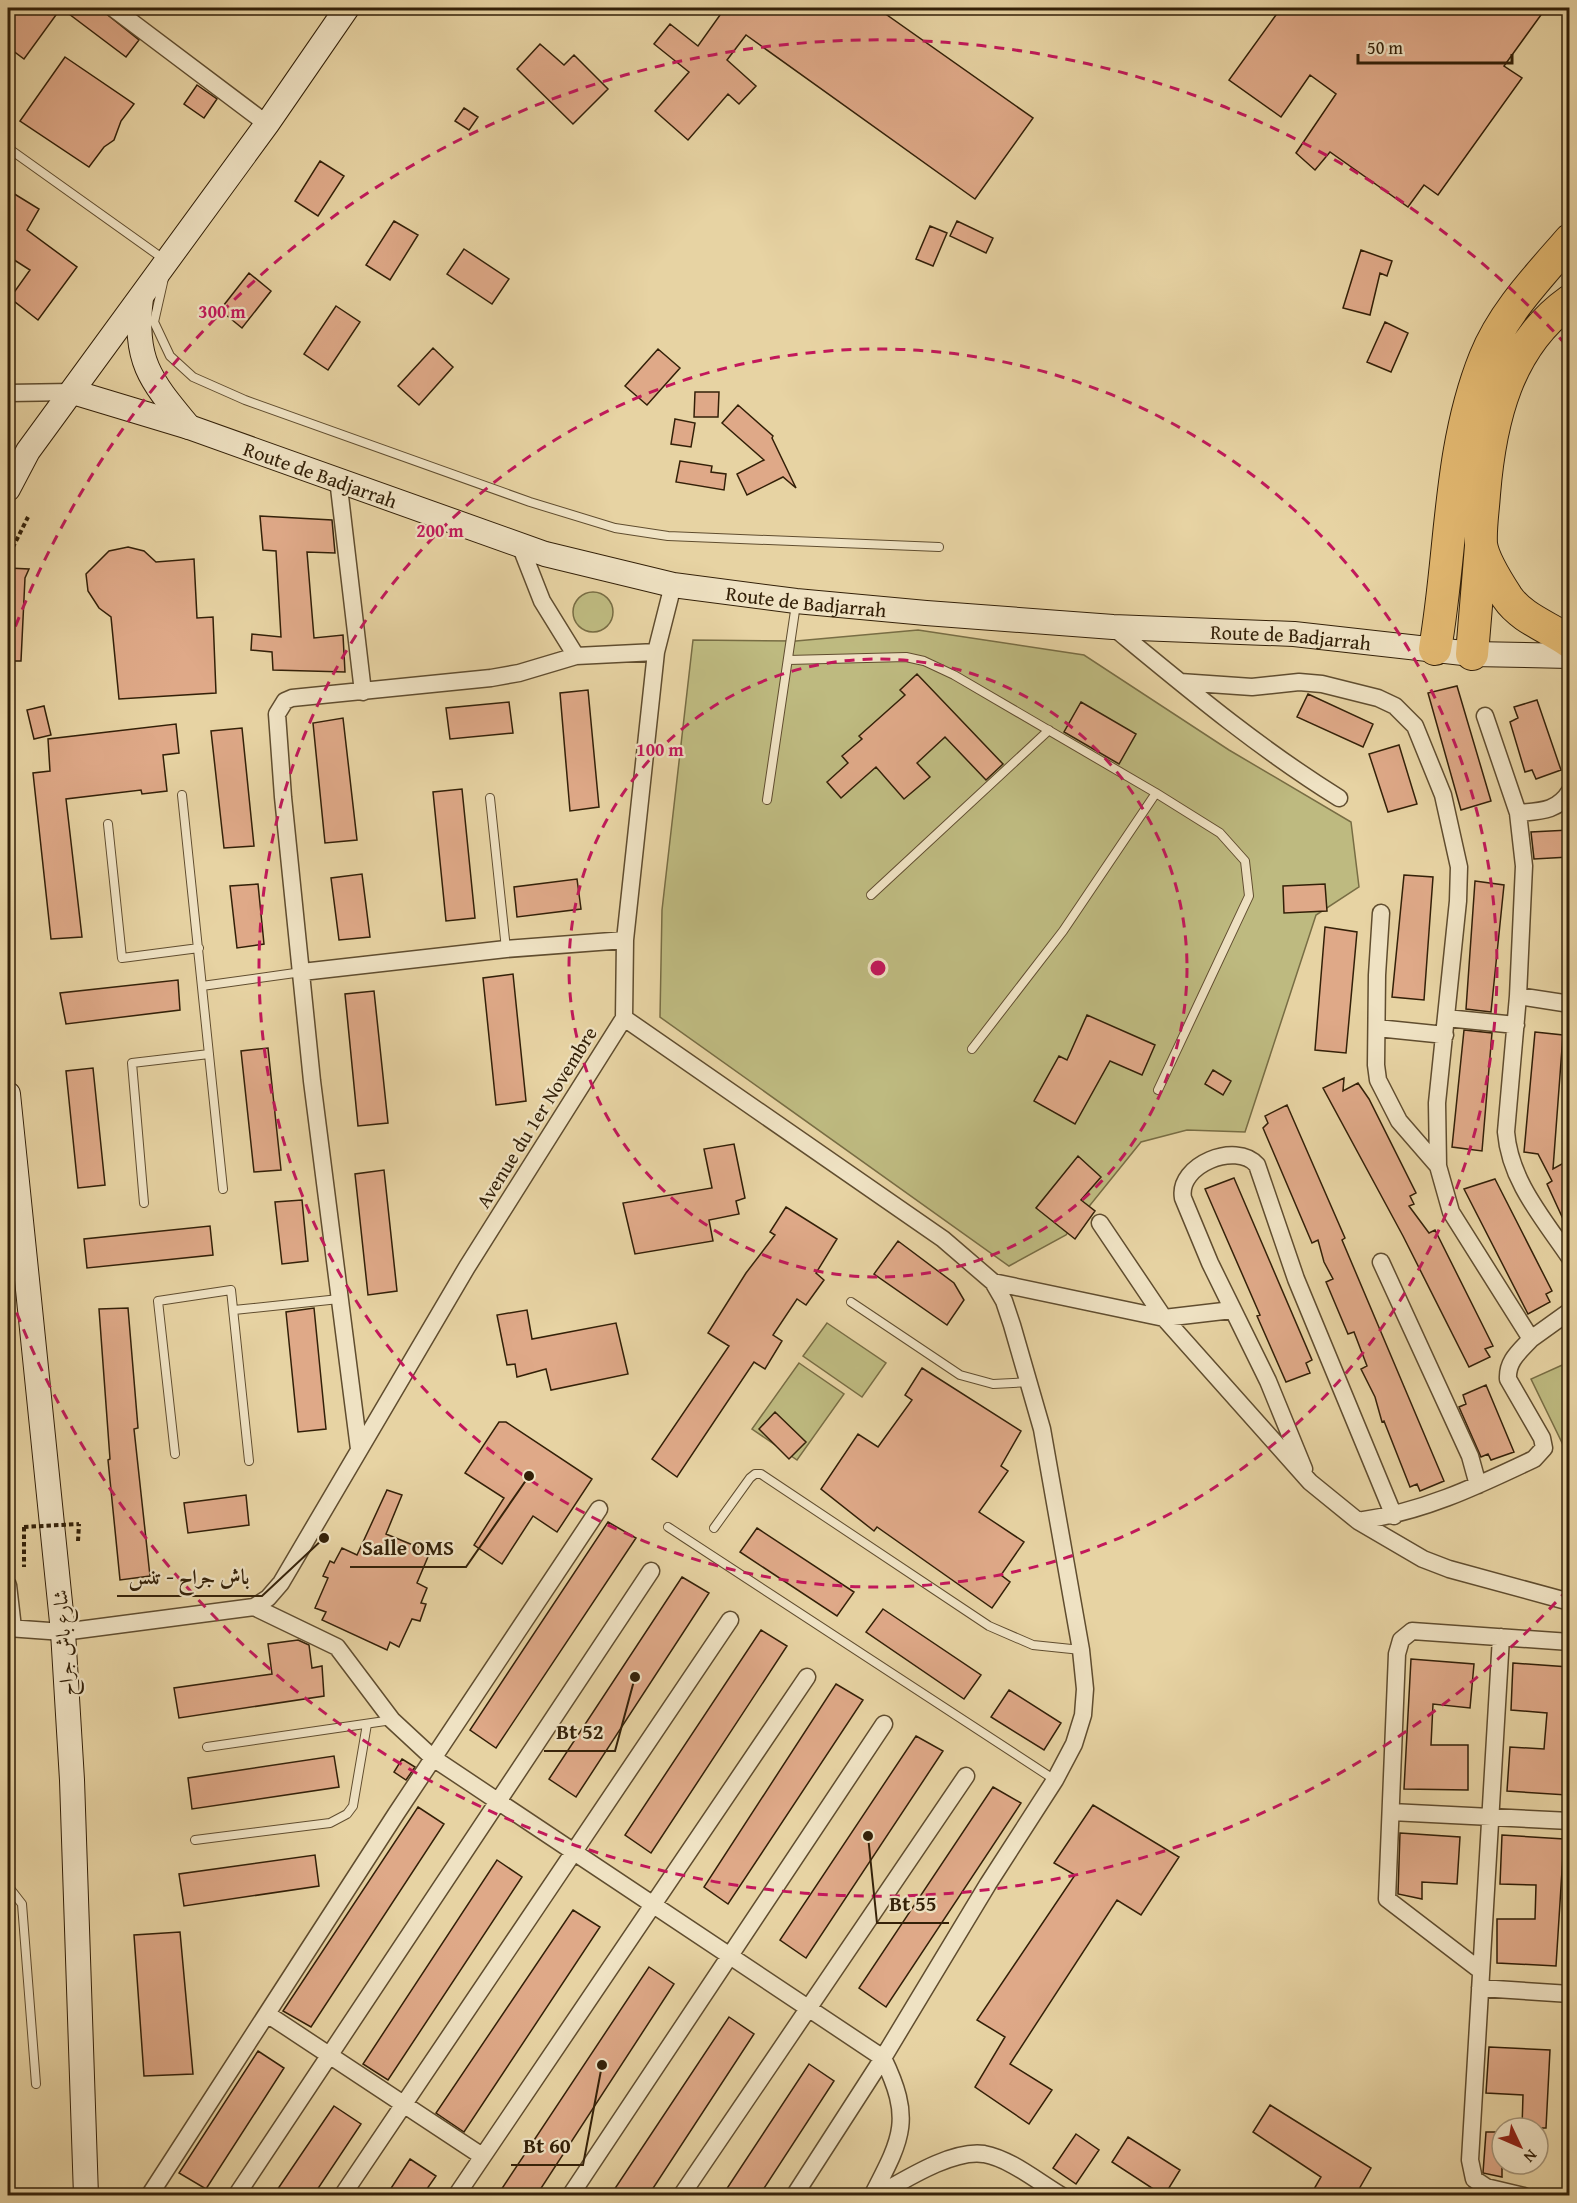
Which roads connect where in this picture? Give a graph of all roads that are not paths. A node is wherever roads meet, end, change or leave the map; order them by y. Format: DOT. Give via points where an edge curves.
graph roads {
  1 [pos="113,8"];
  2 [pos="347,8"];
  3 [pos="267,124"];
  4 [pos="8,148"];
  5 [pos="1569,240"];
  6 [pos="167,261"];
  7 [pos="142,297"];
  8 [pos="1569,301"];
  9 [pos="73,392"];
  10 [pos="8,393"];
  11 [pos="189,427"];
  12 [pos="338,479"];
  13 [pos="8,489"];
  14 [pos="520,545"];
  15 [pos="1481,546"];
  16 [pos="939,547"];
  17 [pos="673,585"];
  18 [pos="796,601"];
  19 [pos="1113,627"];
  20 [pos="1569,642"];
  21 [pos="1435,650"];
  22 [pos="656,652"];
  23 [pos="1472,654"];
  24 [pos="576,656"];
  25 [pos="1569,656"];
  26 [pos="788,660"];
  27 [pos="1180,682"];
  28 [pos="363,692"];
  29 [pos="1485,716"];
  30 [pos="1049,730"];
  31 [pos="1569,791"];
  32 [pos="1156,793"];
  33 [pos="182,795"];
  34 [pos="490,798"];
  35 [pos="1339,798"];
  36 [pos="767,800"];
  37 [pos="1518,813"];
  38 [pos="108,824"];
  39 [pos="871,895"];
  40 [pos="1381,913"];
  41 [pos="625,940"];
  42 [pos="199,948"];
  43 [pos="506,949"];
  44 [pos="302,972"];
  45 [pos="202,986"];
  46 [pos="1518,996"];
  47 [pos="1569,1004"];
  48 [pos="624,1018"];
  49 [pos="1446,1018"];
  50 [pos="1516,1025"];
  51 [pos="1377,1028"];
  52 [pos="1445,1035"];
  53 [pos="972,1049"];
  54 [pos="209,1054"];
  55 [pos="1158,1090"];
  56 [pos="8,1094"];
  57 [pos="1438,1166"];
  58 [pos="223,1189"];
  59 [pos="144,1203"];
  60 [pos="1100,1223"];
  61 [pos="1569,1258"];
  62 [pos="1381,1262"];
  63 [pos="993,1282"];
  64 [pos="339,1299"];
  65 [pos="851,1302"];
  66 [pos="234,1310"];
  67 [pos="1232,1310"];
  68 [pos="1569,1311"];
  69 [pos="1164,1318"];
  70 [pos="1531,1339"];
  71 [pos="1030,1382"];
  72 [pos="359,1449"];
  73 [pos="175,1454"];
  74 [pos="249,1461"];
  75 [pos="1310,1482"];
  76 [pos="1478,1485"];
  77 [pos="599,1509"];
  78 [pos="1394,1516"];
  79 [pos="1358,1521"];
  80 [pos="668,1527"];
  81 [pos="714,1528"];
  82 [pos="651,1571"];
  83 [pos="8,1585"];
  84 [pos="1569,1602"];
  85 [pos="254,1607"];
  86 [pos="730,1620"];
  87 [pos="10,1628"];
  88 [pos="63,1632"];
  89 [pos="1501,1637"];
  90 [pos="1569,1642"];
  91 [pos="1081,1650"];
  92 [pos="807,1677"];
  93 [pos="392,1720"];
  94 [pos="367,1724"];
  95 [pos="884,1724"];
  96 [pos="207,1747"];
  97 [pos="433,1758"];
  98 [pos="966,1776"];
  99 [pos="1055,1780"];
  100 [pos="497,1802"];
  101 [pos="1391,1812"];
  102 [pos="1489,1819"];
  103 [pos="1569,1821"];
  104 [pos="195,1840"];
  105 [pos="574,1853"];
  106 [pos="8,1886"];
  107 [pos="654,1905"];
  108 [pos="731,1956"];
  109 [pos="1481,1971"];
  110 [pos="1480,1988"];
  111 [pos="1569,1994"];
  112 [pos="810,2007"];
  113 [pos="267,2014"];
  114 [pos="330,2055"];
  115 [pos="883,2058"];
  116 [pos="36,2084"];
  117 [pos="404,2105"];
  118 [pos="483,2156"];
  119 [pos="86,2196"];
  120 [pos="149,2196"];
  121 [pos="236,2196"];
  122 [pos="342,2196"];
  123 [pos="456,2196"];
  124 [pos="570,2196"];
  125 [pos="681,2196"];
  126 [pos="794,2196"];
  127 [pos="874,2196"];
  128 [pos="1062,2196"];
  129 [pos="1524,2196"];
  1 -- 3 [label="street"];
  2 -- 3 [label="main road"];
  3 -- 6 [label="main road"];
  4 -- 6 [label="lane"];
  5 -- 21 [label="highway" via="1527,289 1485,357 1460,449"];
  6 -- 7 [label="main road"];
  6 -- 16 [label="lane" via="154,322 170,356 193,377 245,400 530,502 615,528 699,538"];
  7 -- 9 [label="main road"];
  7 -- 11 [label="main road" via="138,325 142,356 154,383"];
  8 -- 15 [label="highway" via="1536,330 1518,357 1506,386 1493,423 1487,458"];
  9 -- 10 [label="street"];
  9 -- 11 [label="main road, Route de Badjarrah"];
  9 -- 13 [label="main road" via="28,451"];
  11 -- 12 [label="main road, Route de Badjarrah"];
  12 -- 14 [label="main road, Route de Badjarrah"];
  12 -- 28 [label="street"];
  14 -- 17 [label="main road, Route de Badjarrah"];
  14 -- 24 [label="street" via="542,601"];
  15 -- 20 [label="highway" via="1501,586 1519,610"];
  15 -- 23 [label="highway"];
  17 -- 18 [label="main road, Route de Badjarrah"];
  17 -- 22 [label="street, Avenue du 1er Novembre"];
  18 -- 19 [label="main road, Route de Badjarrah"];
  18 -- 26 [label="lane"];
  19 -- 21 [label="main road, Route de Badjarrah" via="1294,634"];
  19 -- 27 [label="street"];
  21 -- 23 [label="main road, Route de Badjarrah"];
  22 -- 24 [label="street"];
  22 -- 41 [label="street, Avenue du 1er Novembre"];
  23 -- 25 [label="main road, Route de Badjarrah"];
  24 -- 28 [label="street" via="491,678"];
  26 -- 30 [label="lane" via="883,656 924,661"];
  26 -- 36 [label="lane"];
  27 -- 35 [label="street" via="1274,756"];
  27 -- 49 [label="street" via="1252,687 1299,682 1345,688 1395,706 1415,726 1443,795 1459,867"];
  28 -- 44 [label="street" via="292,698 276,714"];
  29 -- 37 [label="street"];
  30 -- 32 [label="lane"];
  30 -- 39 [label="lane"];
  31 -- 37 [label="street" via="1559,805 1550,809"];
  32 -- 53 [label="lane" via="1063,931"];
  32 -- 55 [label="lane" via="1220,833 1245,861 1249,896"];
  33 -- 42 [label="lane"];
  34 -- 43 [label="lane"];
  37 -- 46 [label="street" via="1525,889"];
  38 -- 42 [label="lane" via="122,958"];
  40 -- 51 [label="street"];
  41 -- 43 [label="street"];
  41 -- 48 [label="street, Avenue du 1er Novembre"];
  42 -- 45 [label="lane"];
  43 -- 44 [label="street"];
  44 -- 45 [label="lane"];
  44 -- 64 [label="street"];
  45 -- 54 [label="lane"];
  46 -- 47 [label="street"];
  46 -- 50 [label="street"];
  48 -- 63 [label="street" via="943,1239"];
  48 -- 72 [label="street, Avenue du 1er Novembre" via="467,1267"];
  49 -- 50 [label="street"];
  49 -- 52 [label="street"];
  50 -- 61 [label="street" via="1506,1132 1508,1153 1521,1184"];
  51 -- 52 [label="street"];
  51 -- 57 [label="street" via="1376,1065 1385,1098 1399,1121"];
  52 -- 57 [label="street" via="1437,1103"];
  54 -- 58 [label="lane"];
  54 -- 59 [label="lane" via="132,1063"];
  56 -- 88 [label="main road, شارع باش جراح"];
  57 -- 70 [label="street" via="1451,1212"];
  60 -- 69 [label="street"];
  62 -- 76 [label="street" via="1470,1456"];
  63 -- 69 [label="street"];
  63 -- 71 [label="street" via="1004,1301"];
  64 -- 66 [label="lane"];
  64 -- 72 [label="street"];
  65 -- 71 [label="lane" via="960,1375 993,1384"];
  66 -- 73 [label="lane" via="231,1290 158,1302"];
  66 -- 74 [label="lane"];
  67 -- 69 [label="street"];
  67 -- 75 [label="street" via="1268,1381"];
  67 -- 78 [label="street" via="1182,1190 1193,1171 1211,1160 1236,1155 1248,1157 1257,1165 1296,1279"];
  68 -- 70 [label="street"];
  69 -- 75 [label="street"];
  70 -- 76 [label="street" via="1513,1358 1508,1379 1544,1448 1534,1459"];
  71 -- 91 [label="street" via="1042,1429"];
  72 -- 85 [label="street, Avenue du 1er Novembre" via="281,1583"];
  75 -- 79 [label="street"];
  76 -- 78 [label="street"];
  77 -- 97 [label="street"];
  78 -- 79 [label="street"];
  79 -- 84 [label="street" via="1423,1559 1449,1569"];
  80 -- 99 [label="lane"];
  81 -- 91 [label="lane" via="750,1478 761,1474 989,1626 1033,1645"];
  82 -- 100 [label="street"];
  83 -- 87 [label="street"];
  85 -- 88 [label="street"];
  85 -- 93 [label="street" via="337,1647"];
  86 -- 105 [label="street"];
  87 -- 88 [label="street"];
  88 -- 119 [label="main road, شارع باش جراح"];
  89 -- 90 [label="street"];
  89 -- 101 [label="street" via="1412,1631 1401,1640 1397,1654"];
  89 -- 102 [label="street"];
  91 -- 99 [label="street" via="1083,1715 1074,1744"];
  92 -- 107 [label="street"];
  93 -- 94 [label="lane"];
  93 -- 97 [label="street"];
  94 -- 96 [label="lane"];
  94 -- 104 [label="lane" via="353,1806 347,1814 330,1823"];
  95 -- 108 [label="street"];
  97 -- 100 [label="street"];
  97 -- 113 [label="street"];
  98 -- 112 [label="street"];
  99 -- 115 [label="street"];
  100 -- 105 [label="street"];
  100 -- 114 [label="street"];
  101 -- 102 [label="street"];
  101 -- 109 [label="street" via="1387,1899"];
  102 -- 103 [label="street"];
  102 -- 109 [label="street"];
  105 -- 107 [label="street"];
  105 -- 117 [label="street"];
  106 -- 116 [label="lane" via="22,1904"];
  107 -- 108 [label="street"];
  107 -- 118 [label="street"];
  108 -- 112 [label="street"];
  108 -- 124 [label="street"];
  109 -- 110 [label="street"];
  110 -- 111 [label="street"];
  110 -- 129 [label="street" via="1470,2160 1474,2179 1486,2187"];
  112 -- 115 [label="street"];
  112 -- 125 [label="street"];
  113 -- 114 [label="street"];
  113 -- 120 [label="street"];
  114 -- 117 [label="street"];
  114 -- 121 [label="street"];
  115 -- 126 [label="street"];
  115 -- 127 [label="street" via="897,2088 902,2122 894,2154"];
  117 -- 118 [label="street"];
  117 -- 122 [label="street"];
  118 -- 123 [label="street"];
  127 -- 128 [label="street" via="958,2156 982,2154 1001,2160"];
}
